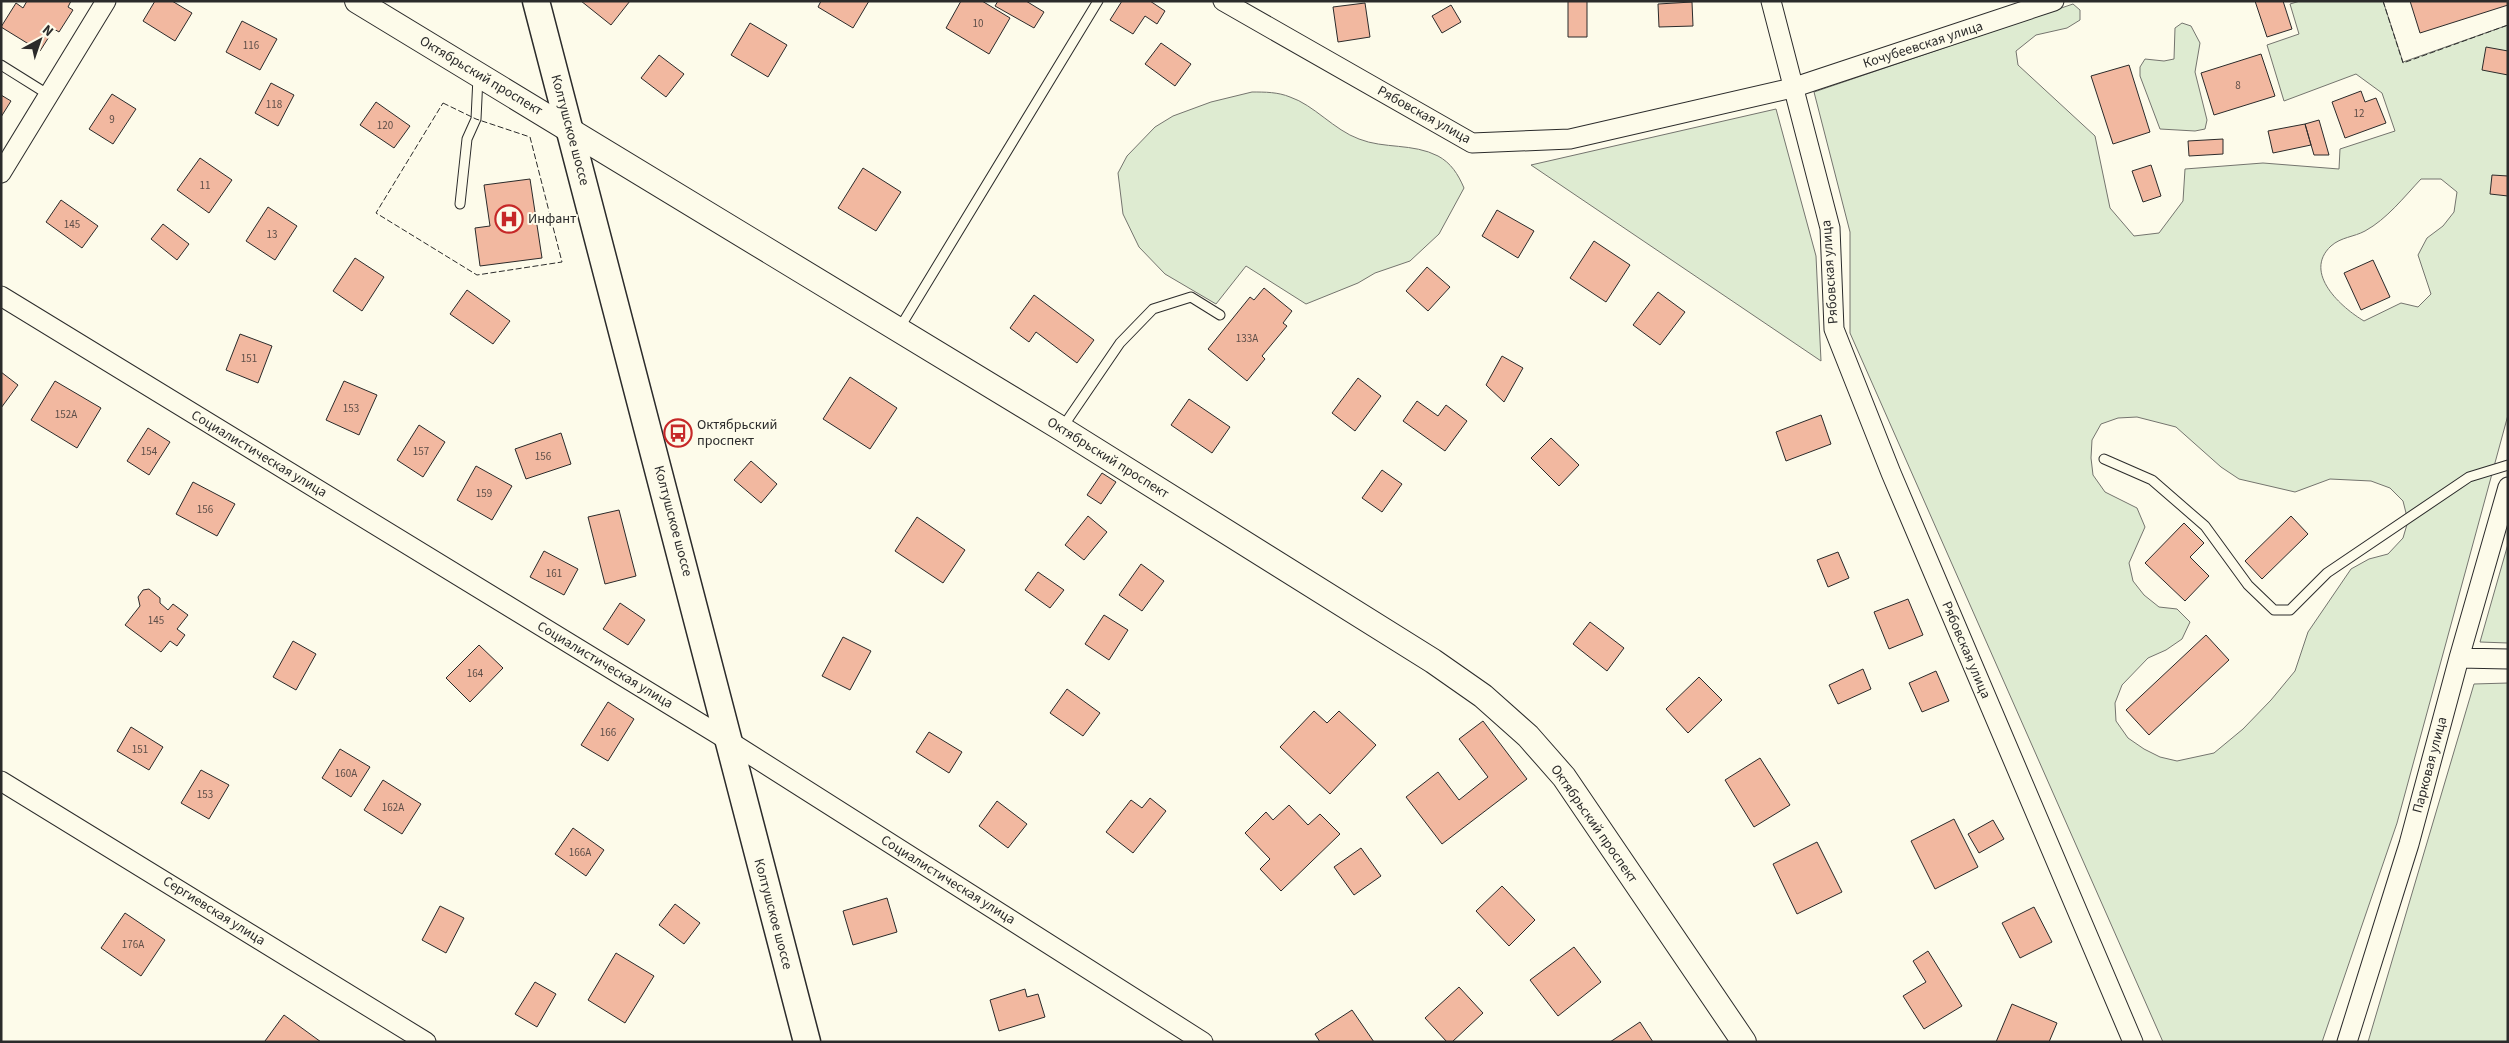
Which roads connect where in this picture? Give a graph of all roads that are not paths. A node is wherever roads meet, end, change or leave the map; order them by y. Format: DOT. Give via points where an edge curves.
graph roads {
  1 [pos="106,1"];
  2 [pos="358,1"];
  3 [pos="536,1"];
  4 [pos="1098,1"];
  5 [pos="1224,1"];
  6 [pos="1771,1"];
  7 [pos="2054,1"];
  8 [pos="1,66"];
  9 [pos="479,75"];
  10 [pos="1792,88"];
  11 [pos="49,95"];
  12 [pos="570,129"];
  13 [pos="1,173"];
  14 [pos="460,204"];
  15 [pos="1,296"];
  16 [pos="1220,315"];
  17 [pos="899,330"];
  18 [pos="1062,429"];
  19 [pos="2104,459"];
  20 [pos="2508,465"];
  21 [pos="2508,487"];
  22 [pos="2459,658"];
  23 [pos="2508,659"];
  24 [pos="729,741"];
  25 [pos="1,781"];
  26 [pos="426,1042"];
  27 [pos="807,1042"];
  28 [pos="1203,1042"];
  29 [pos="1744,1042"];
  30 [pos="2133,1042"];
  31 [pos="2346,1042"];
  1 -- 11 [label="street"];
  2 -- 9 [label="street, Октябрьский проспект"];
  3 -- 12 [label="main road, Колтушское шоссе"];
  4 -- 17 [label="lane"];
  5 -- 10 [label="street, Рябовская улица" via="1472,143 1570,139"];
  6 -- 10 [label="street"];
  7 -- 10 [label="street, Кочубеевская улица"];
  8 -- 11 [label="lane"];
  9 -- 12 [label="street, Октябрьский проспект"];
  9 -- 14 [label="lane" via="476,119 467,139"];
  10 -- 30 [label="street, Рябовская улица" via="1830,228 1834,329 1891,473"];
  11 -- 13 [label="street"];
  12 -- 17 [label="street, Октябрьский проспект"];
  12 -- 24 [label="main road, Колтушское шоссе"];
  15 -- 24 [label="street, Социалистическая улица"];
  16 -- 18 [label="lane" via="1192,297 1153,309 1120,343"];
  17 -- 18 [label="street, Октябрьский проспект"];
  18 -- 29 [label="street, Октябрьский проспект" via="1433,661 1489,701 1528,736 1564,777"];
  19 -- 20 [label="lane" via="2152,480 2205,526 2248,585 2274,610 2290,610 2328,573 2469,476"];
  21 -- 22 [label="street, Парковая улица"];
  22 -- 23 [label="street"];
  22 -- 31 [label="street, Парковая улица" via="2409,844"];
  24 -- 27 [label="main road, Колтушское шоссе"];
  24 -- 28 [label="street, Социалистическая улица"];
  25 -- 26 [label="street, Сергиевская улица"];
}
